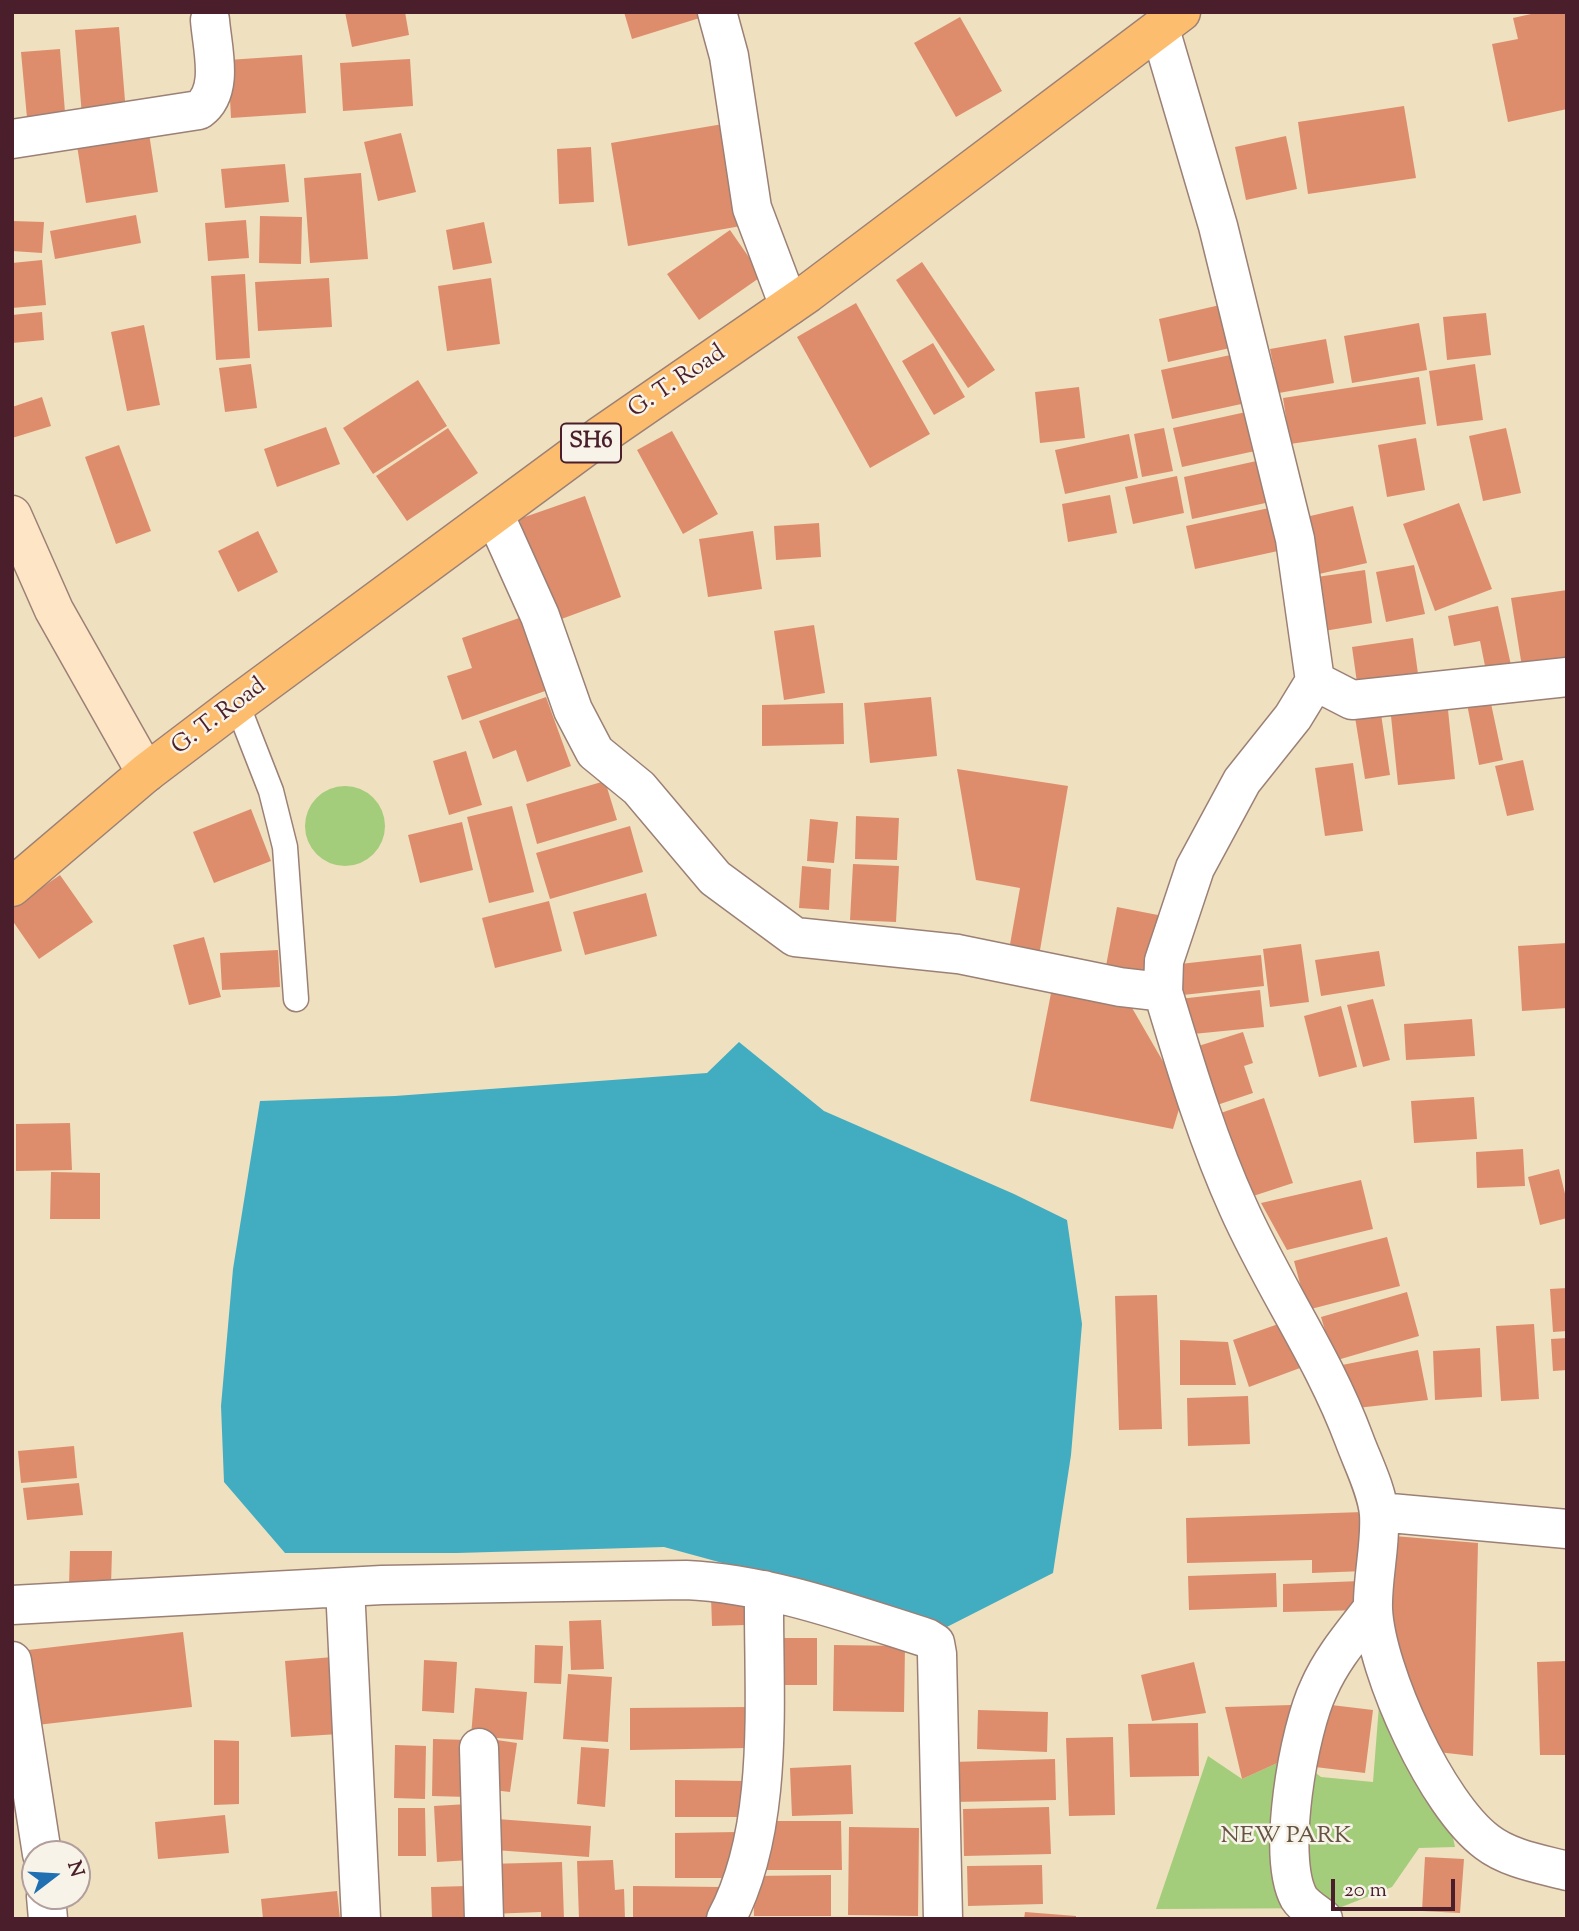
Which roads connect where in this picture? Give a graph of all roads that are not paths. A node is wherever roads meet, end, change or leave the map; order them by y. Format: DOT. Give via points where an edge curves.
graph roads {
  1 [pos="717,12"];
  2 [pos="211,20"];
  3 [pos="1170,21"];
  4 [pos="12,139"];
  5 [pos="789,306"];
  6 [pos="12,515"];
  7 [pos="495,516"];
  8 [pos="1567,677"];
  9 [pos="1315,681"];
  10 [pos="237,704"];
  11 [pos="146,773"];
  12 [pos="12,887"];
  13 [pos="1163,992"];
  14 [pos="296,999"];
  15 [pos="1379,1512"];
  16 [pos="1567,1529"];
  17 [pos="345,1587"];
  18 [pos="764,1590"];
  19 [pos="12,1605"];
  20 [pos="1373,1608"];
  21 [pos="12,1661"];
  22 [pos="479,1748"];
  23 [pos="40,1840"];
  24 [pos="1567,1871"];
  25 [pos="361,1919"];
  26 [pos="484,1919"];
  27 [pos="726,1919"];
  28 [pos="943,1919"];
  29 [pos="1324,1919"];
  1 -- 5 [label="street" via="729,56 752,208"];
  2 -- 4 [label="street" via="215,90 199,110"];
  3 -- 5 [label="main road, G. T. Road / SH6"];
  3 -- 9 [label="street" via="1295,539"];
  5 -- 7 [label="main road, G. T. Road / SH6" via="599,437"];
  6 -- 11 [label="street" via="54,610"];
  7 -- 10 [label="main road, G. T. Road / SH6"];
  7 -- 13 [label="street" via="540,616 573,710 595,752 639,788 715,878 795,937 958,954"];
  8 -- 9 [label="street" via="1352,700"];
  9 -- 13 [label="street" via="1242,781 1195,868 1164,961"];
  10 -- 11 [label="main road, G. T. Road / SH6"];
  10 -- 14 [label="lane" via="282,828"];
  11 -- 12 [label="main road, G. T. Road / SH6"];
  13 -- 15 [label="street" via="1238,1207 1326,1377"];
  15 -- 16 [label="street"];
  15 -- 20 [label="street"];
  17 -- 18 [label="street" via="686,1580"];
  17 -- 19 [label="street"];
  17 -- 25 [label="street"];
  18 -- 27 [label="street" via="761,1786 754,1849"];
  18 -- 28 [label="street" via="935,1643"];
  20 -- 24 [label="street" via="1378,1646 1399,1704 1441,1786 1465,1821 1489,1844"];
  20 -- 29 [label="street" via="1318,1688 1305,1729 1288,1827 1291,1870 1299,1899"];
  21 -- 23 [label="street"];
  22 -- 26 [label="street"];
}
